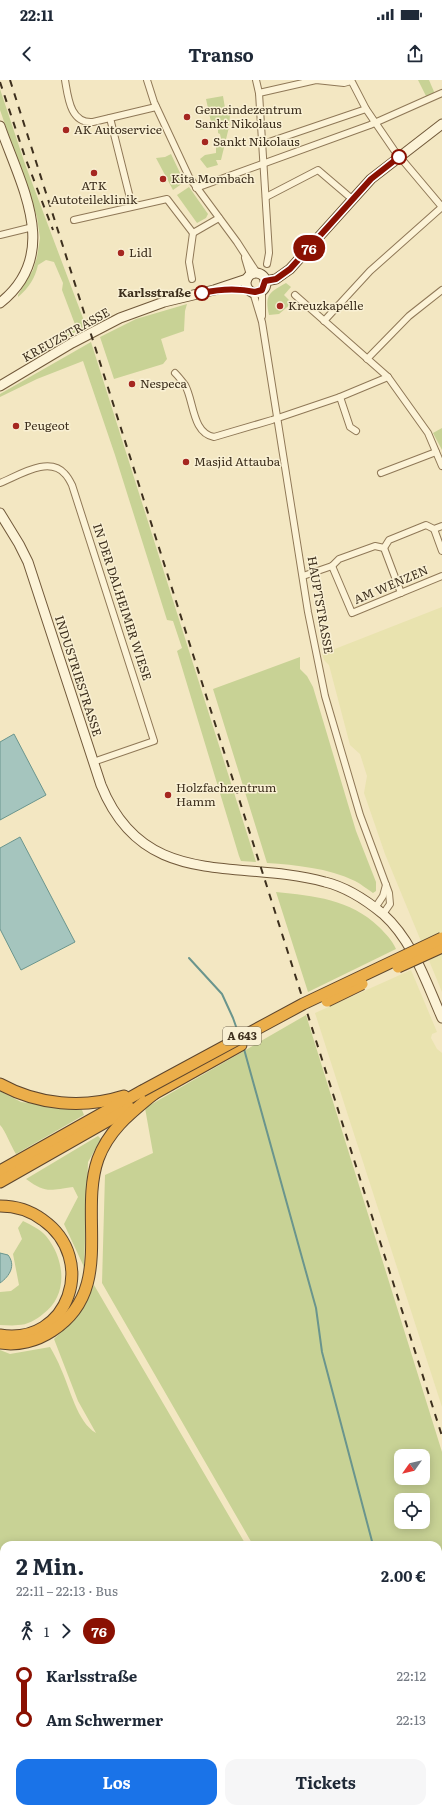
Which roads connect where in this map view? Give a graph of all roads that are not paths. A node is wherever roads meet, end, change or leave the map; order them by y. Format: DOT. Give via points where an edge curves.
graph roads {
  1 [pos="65,80"];
  2 [pos="147,80"];
  3 [pos="256,80"];
  4 [pos="351,81"];
  5 [pos="259,93"];
  6 [pos="442,93"];
  7 [pos="156,107"];
  8 [pos="366,109"];
  9 [pos="110,118"];
  10 [pos="375,123"];
  11 [pos="442,124"];
  12 [pos="0,126"];
  13 [pos="263,144"];
  14 [pos="399,157"];
  15 [pos="264,164"];
  16 [pos="196,188"];
  17 [pos="266,197"];
  18 [pos="352,199"];
  19 [pos="132,206"];
  20 [pos="442,207"];
  21 [pos="219,218"];
  22 [pos="74,220"];
  23 [pos="33,227"];
  24 [pos="193,233"];
  25 [pos="0,235"];
  26 [pos="268,264"];
  27 [pos="251,276"];
  28 [pos="192,279"];
  29 [pos="257,288"];
  30 [pos="214,290"];
  31 [pos="442,290"];
  32 [pos="294,295"];
  33 [pos="0,303"];
  34 [pos="324,321"];
  35 [pos="367,359"];
  36 [pos="175,373"];
  37 [pos="388,377"];
  38 [pos="0,386"];
  39 [pos="340,397"];
  40 [pos="278,418"];
  41 [pos="356,431"];
  42 [pos="436,452"];
  43 [pos="442,466"];
  44 [pos="381,473"];
  45 [pos="1,484"];
  46 [pos="0,513"];
  47 [pos="442,526"];
  48 [pos="434,529"];
  49 [pos="384,548"];
  50 [pos="442,551"];
  51 [pos="332,566"];
  52 [pos="303,576"];
  53 [pos="442,576"];
  54 [pos="401,593"];
  55 [pos="93,762"];
  56 [pos="386,884"];
  57 [pos="375,908"];
  58 [pos="383,914"];
  59 [pos="442,938"];
  60 [pos="442,947"];
  61 [pos="442,1018"];
  62 [pos="0,1084"];
  63 [pos="142,1091"];
  64 [pos="156,1093"];
  65 [pos="0,1171"];
  66 [pos="0,1182"];
  67 [pos="0,1206"];
  68 [pos="0,1335"];
  69 [pos="0,1343"];
  1 -- 9 [label="street" via="71,109 76,117 83,122"];
  2 -- 7 [label="street, HAUPTSTRASSE"];
  3 -- 5 [label="street"];
  4 -- 5 [label="street" via="344,83 316,80"];
  4 -- 8 [label="street"];
  5 -- 13 [label="street"];
  6 -- 10 [label="street"];
  7 -- 9 [label="street"];
  7 -- 16 [label="street, HAUPTSTRASSE" via="184,169"];
  8 -- 10 [label="street"];
  8 -- 13 [label="street"];
  9 -- 19 [label="street"];
  10 -- 14 [label="street"];
  10 -- 15 [label="street"];
  11 -- 14 [label="street, KREUZSTRASSE"];
  12 -- 23 [label="street"];
  13 -- 15 [label="street"];
  14 -- 18 [label="street, KREUZSTRASSE" via="371,179"];
  14 -- 20 [label="street"];
  15 -- 16 [label="street"];
  15 -- 17 [label="street"];
  16 -- 21 [label="street, HAUPTSTRASSE"];
  17 -- 18 [label="street" via="318,170"];
  17 -- 26 [label="street"];
  18 -- 29 [label="street, KREUZSTRASSE" via="290,269"];
  19 -- 22 [label="street"];
  19 -- 24 [label="street" via="167,199"];
  20 -- 34 [label="street" via="370,271"];
  21 -- 24 [label="street"];
  21 -- 27 [label="street, HAUPTSTRASSE" via="244,254"];
  23 -- 25 [label="street"];
  23 -- 33 [label="street" via="32,254 26,273"];
  24 -- 28 [label="street" via="189,267"];
  27 -- 29 [label="street, HAUPTSTRASSE" via="246,285"];
  27 -- 29 [label="street, HAUPTSTRASSE" via="261,275"];
  27 -- 30 [label="street, KREUZSTRASSE"];
  29 -- 30 [label="street, KREUZSTRASSE"];
  29 -- 40 [label="street, HAUPTSTRASSE"];
  30 -- 38 [label="street, KREUZSTRASSE" via="164,302 120,318"];
  31 -- 35 [label="street" via="409,316"];
  32 -- 34 [label="street"];
  34 -- 35 [label="street"];
  35 -- 37 [label="street"];
  36 -- 40 [label="street" via="185,386 198,425 208,436 218,437"];
  37 -- 39 [label="street"];
  37 -- 42 [label="street" via="428,433"];
  39 -- 40 [label="street"];
  39 -- 41 [label="street" via="350,427"];
  40 -- 52 [label="street, HAUPTSTRASSE"];
  42 -- 43 [label="street"];
  42 -- 44 [label="street"];
  45 -- 55 [label="street, IN DER DALHEIMER WIESE" via="32,469 52,466 64,473 72,485 154,741"];
  46 -- 55 [label="street, INDUSTRIESTRASSE" via="19,544 30,569"];
  47 -- 48 [label="street"];
  48 -- 49 [label="street" via="426,525 389,540"];
  48 -- 50 [label="street"];
  49 -- 51 [label="street" via="375,546 339,558"];
  49 -- 54 [label="street"];
  51 -- 52 [label="street"];
  51 -- 54 [label="street, AM WENZEN" via="352,613"];
  52 -- 56 [label="street, HAUPTSTRASSE" via="316,656 334,728 360,815"];
  53 -- 54 [label="street, AM WENZEN"];
  55 -- 57 [label="street, INDUSTRIESTRASSE" via="105,794 126,827 140,840 165,856 189,864 326,882 356,895"];
  56 -- 57 [label="street" via="383,896"];
  56 -- 58 [label="street, HAUPTSTRASSE" via="391,900"];
  57 -- 58 [label="street, INDUSTRIESTRASSE"];
  58 -- 61 [label="street, INDUSTRIESTRASSE" via="401,934 414,955"];
  59 -- 63 [label="highway, A 643, bridge" via="303,1004"];
  60 -- 64 [label="highway, A 643, bridge" via="301,1014"];
  62 -- 63 [label="highway" via="36,1099 67,1104 97,1102"];
  63 -- 65 [label="highway, A 643"];
  64 -- 66 [label="highway, A 643"];
  64 -- 69 [label="highway" via="116,1128 98,1159 93,1185 91,1267 86,1288 78,1304 66,1320 47,1334 26,1342"];
  67 -- 68 [label="highway" via="20,1208 46,1222 65,1244 73,1272 67,1300 50,1322 25,1335"];
}
